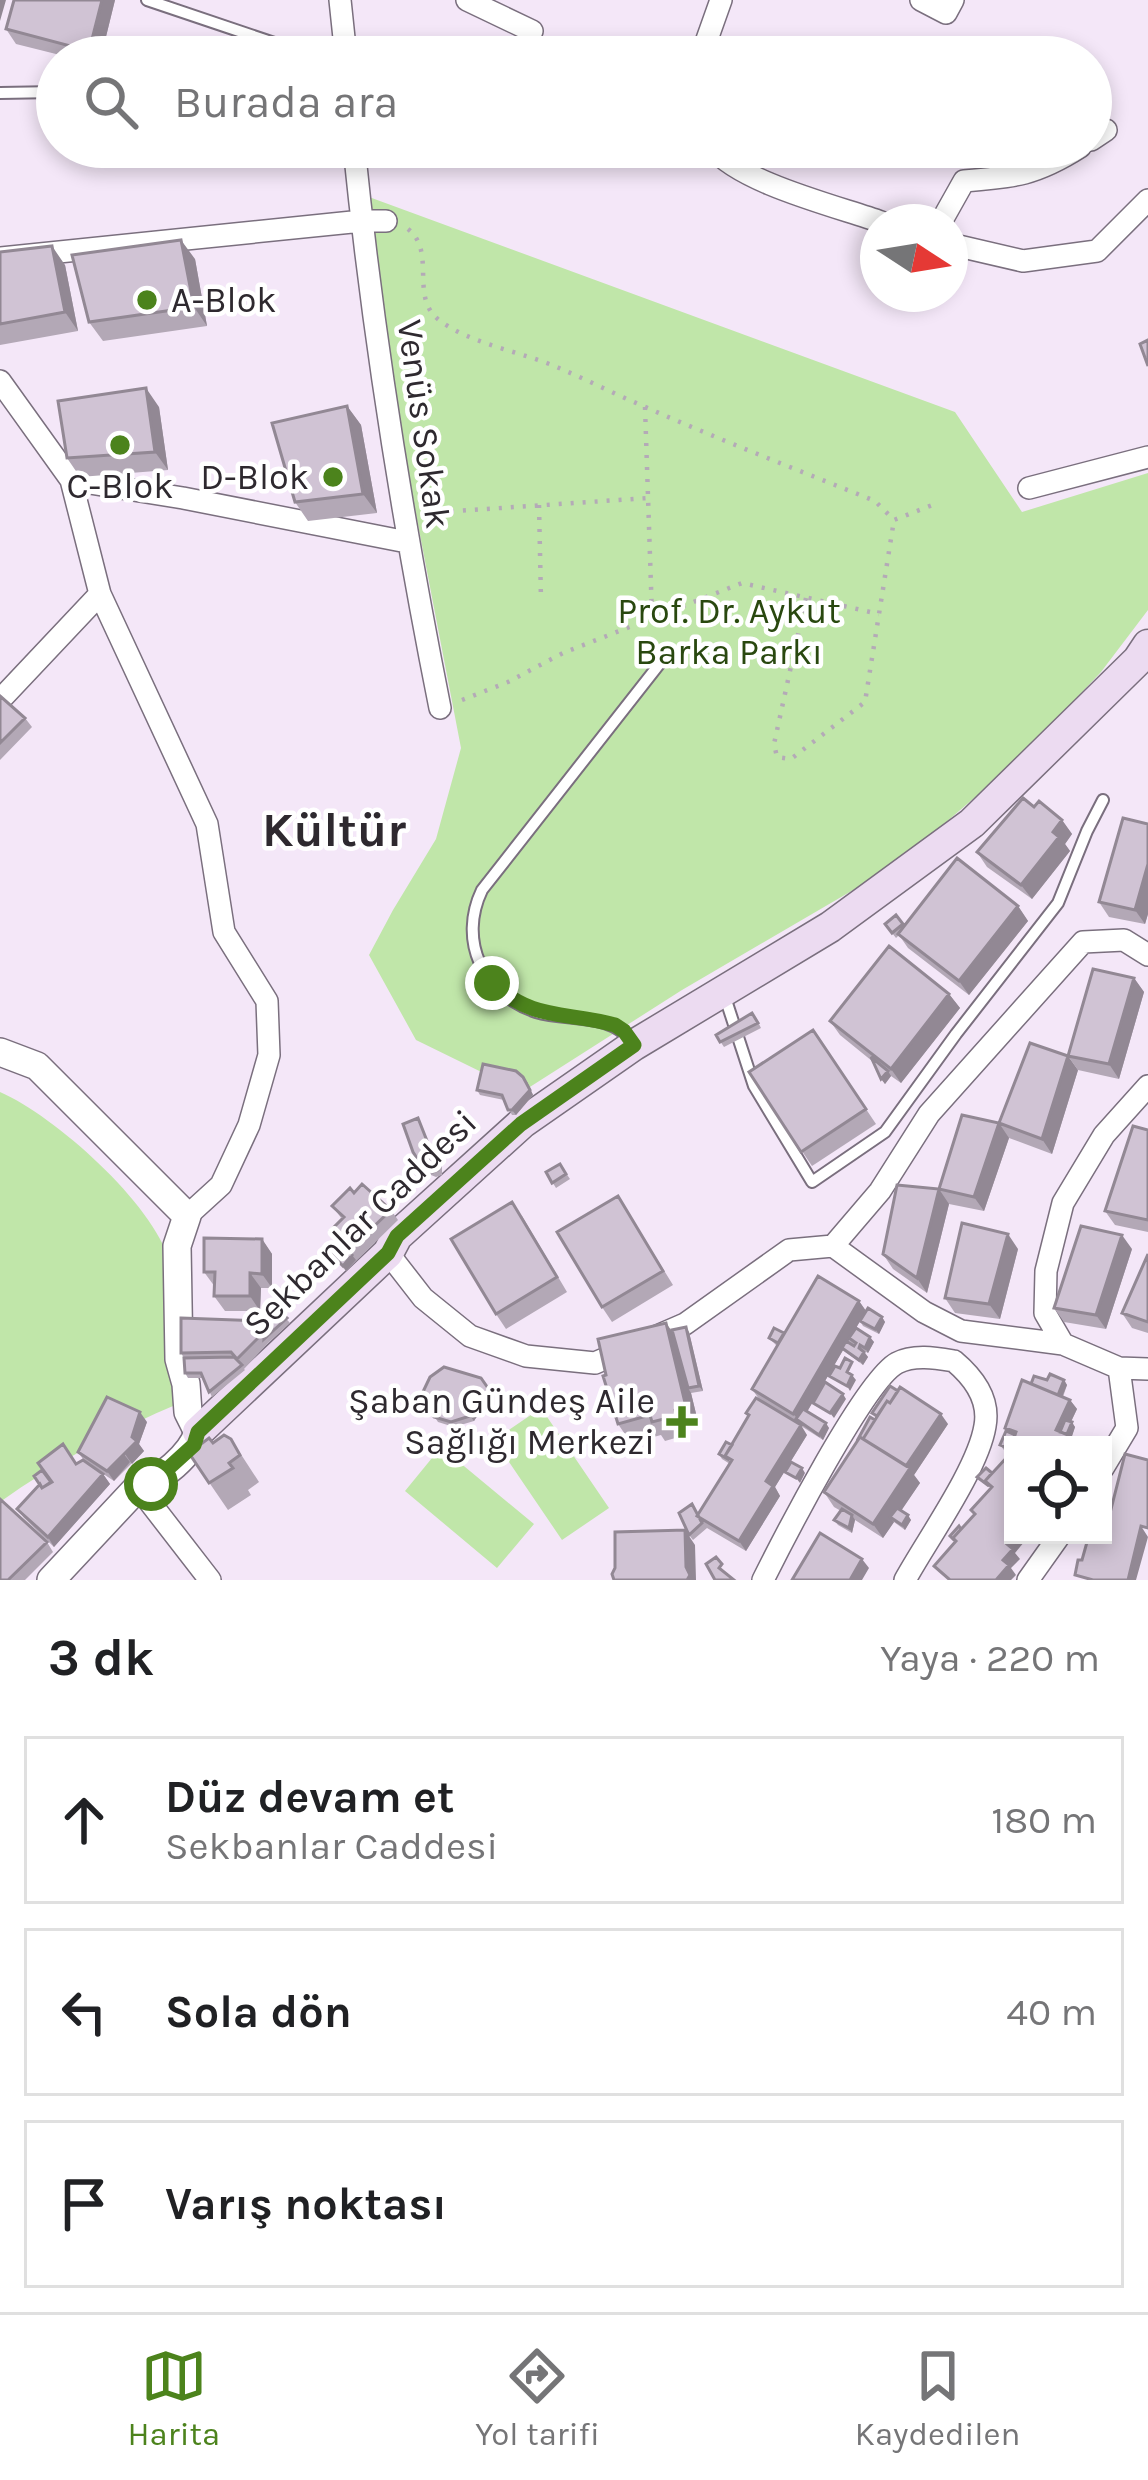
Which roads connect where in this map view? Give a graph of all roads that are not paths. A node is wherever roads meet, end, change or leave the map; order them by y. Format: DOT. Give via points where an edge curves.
graph roads {
  1 [pos="147,0"];
  2 [pos="340,0"];
  3 [pos="467,0"];
  4 [pos="721,0"];
  5 [pos="921,0"];
  6 [pos="953,0"];
  7 [pos="532,31"];
  8 [pos="254,36"];
  9 [pos="344,36"];
  10 [pos="708,36"];
  11 [pos="36,92"];
  12 [pos="0,93"];
  13 [pos="356,168"];
  14 [pos="740,168"];
  15 [pos="1044,168"];
  16 [pos="1148,200"];
  17 [pos="951,204"];
  18 [pos="860,215"];
  19 [pos="362,221"];
  20 [pos="386,221"];
  21 [pos="968,248"];
  22 [pos="0,258"];
  23 [pos="0,381"];
  24 [pos="1148,457"];
  25 [pos="71,480"];
  26 [pos="1029,488"];
  27 [pos="406,542"];
  28 [pos="100,594"];
  29 [pos="668,653"];
  30 [pos="1145,656"];
  31 [pos="0,700"];
  32 [pos="440,708"];
  33 [pos="1103,800"];
  34 [pos="1148,955"];
  35 [pos="724,991"];
  36 [pos="634,1045"];
  37 [pos="0,1052"];
  38 [pos="1148,1086"];
  39 [pos="187,1216"];
  40 [pos="833,1246"];
  41 [pos="388,1253"];
  42 [pos="961,1331"];
  43 [pos="1063,1344"];
  44 [pos="954,1361"];
  45 [pos="1119,1368"];
  46 [pos="1148,1369"];
  47 [pos="198,1432"];
  48 [pos="1112,1453"];
  49 [pos="138,1487"];
  50 [pos="1054,1544"];
  51 [pos="51,1580"];
  52 [pos="209,1580"];
  53 [pos="763,1580"];
  54 [pos="905,1580"];
  55 [pos="1028,1580"];
  1 -- 8 [label="lane"];
  2 -- 9 [label="street"];
  3 -- 7 [label="street"];
  4 -- 10 [label="street"];
  5 -- 6 [label="street" via="946,13"];
  11 -- 12 [label="lane"];
  13 -- 19 [label="street, Venüs Sokak"];
  14 -- 18 [label="street"];
  15 -- 17 [label="street" via="964,182"];
  16 -- 21 [label="street" via="1096,251 1023,261"];
  19 -- 20 [label="street"];
  19 -- 22 [label="street"];
  19 -- 27 [label="street, Venüs Sokak"];
  23 -- 25 [label="street"];
  24 -- 26 [label="street"];
  25 -- 27 [label="street"];
  25 -- 28 [label="street"];
  27 -- 32 [label="street, Venüs Sokak"];
  28 -- 31 [label="street"];
  28 -- 39 [label="street" via="206,824 224,932 267,1001 269,1055 249,1125 221,1185"];
  29 -- 36 [label="lane" via="482,890 471,930 482,970 504,994 538,1012 615,1025"];
  30 -- 35 [label="main road, Sekbanlar Caddesi" via="972,823 830,927"];
  33 -- 35 [label="lane" via="1058,902 884,1132 812,1182 754,1086"];
  34 -- 40 [label="street" via="1124,940 1083,942 929,1114"];
  35 -- 36 [label="main road, Sekbanlar Caddesi"];
  36 -- 41 [label="main road, Sekbanlar Caddesi" via="521,1124"];
  37 -- 39 [label="street" via="37,1066"];
  38 -- 43 [label="street" via="1104,1135 1063,1203 1046,1270 1046,1313"];
  39 -- 47 [label="street" via="177,1246 179,1359"];
  40 -- 41 [label="street" via="789,1250 685,1324 595,1364 526,1356 470,1336 423,1298"];
  40 -- 42 [label="street"];
  41 -- 47 [label="main road, Sekbanlar Caddesi"];
  42 -- 43 [label="street"];
  42 -- 44 [label="street"];
  43 -- 45 [label="street"];
  44 -- 53 [label="street" via="898,1362 878,1380"];
  44 -- 54 [label="street" via="974,1378 986,1424"];
  45 -- 46 [label="street"];
  45 -- 48 [label="street" via="1127,1428"];
  47 -- 49 [label="street, Sekbanlar Caddesi" via="194,1445"];
  49 -- 51 [label="street, Sekbanlar Caddesi"];
  49 -- 52 [label="street"];
  50 -- 55 [label="street"];
}
